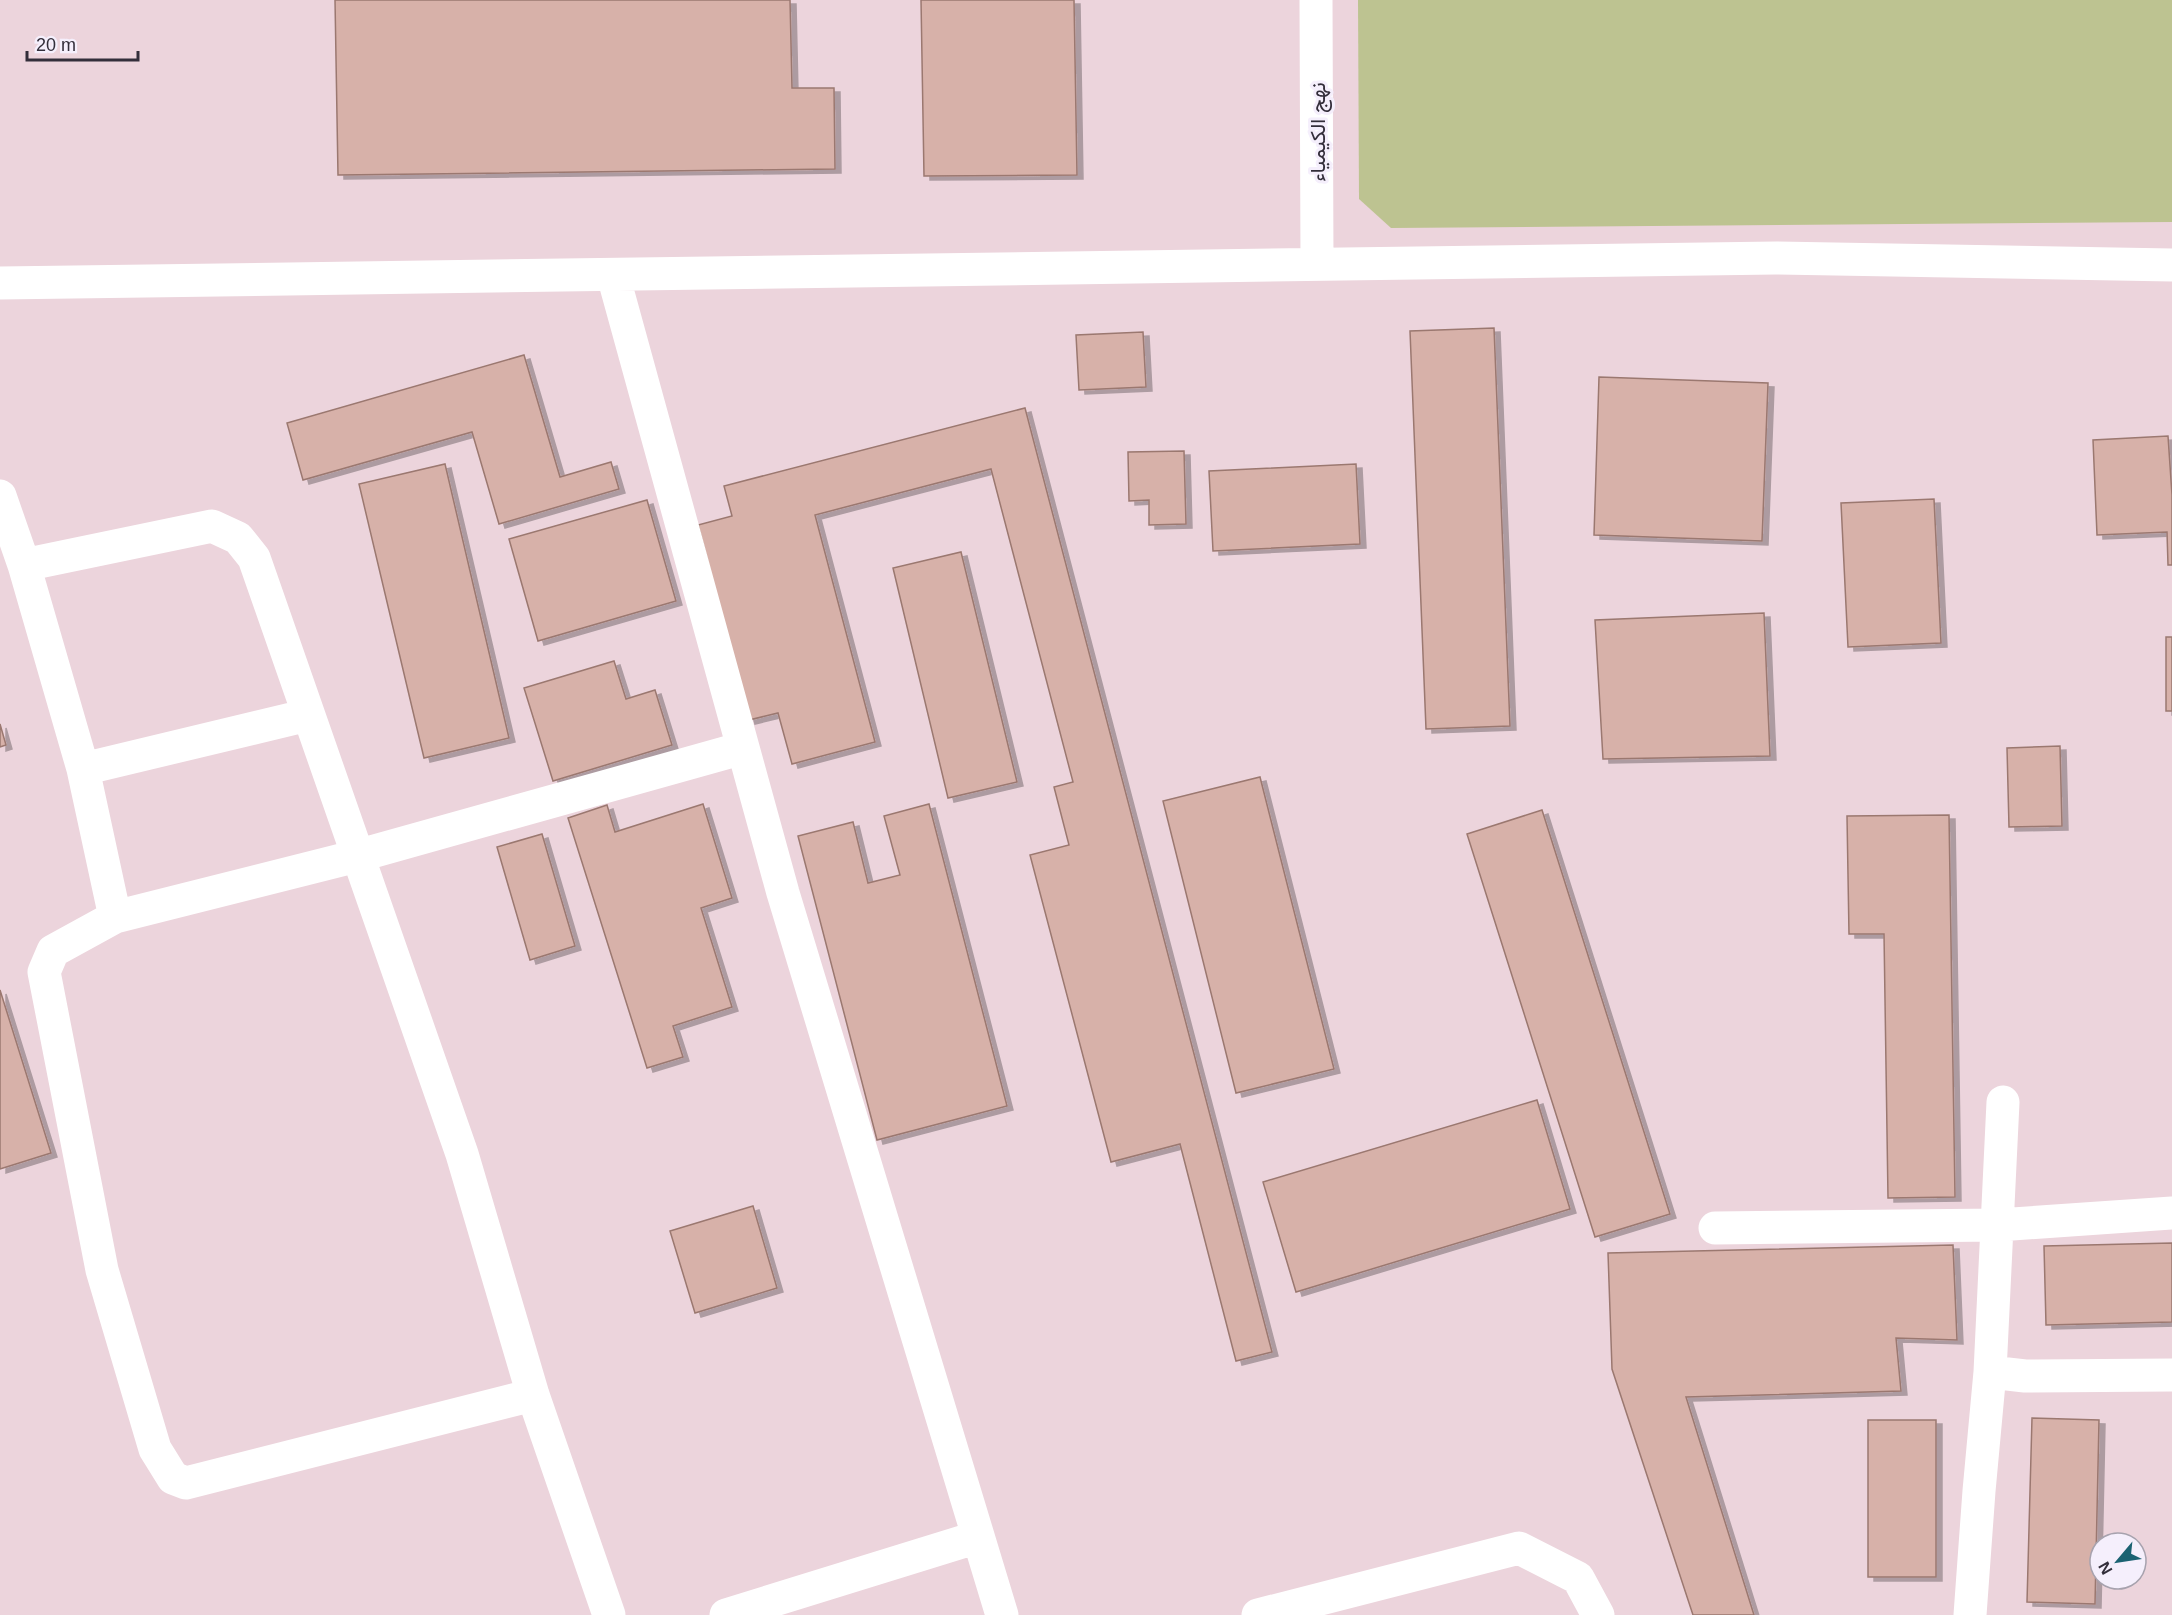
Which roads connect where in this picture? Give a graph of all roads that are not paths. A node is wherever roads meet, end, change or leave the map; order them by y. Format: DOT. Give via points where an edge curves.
graph roads {
  1 [pos="1316,0"];
  2 [pos="1317,264"];
  3 [pos="2172,265"];
  4 [pos="613,275"];
  5 [pos="0,283"];
  6 [pos="0,496"];
  7 [pos="24,565"];
  8 [pos="308,714"];
  9 [pos="743,748"];
  10 [pos="83,769"];
  11 [pos="357,856"];
  12 [pos="115,917"];
  13 [pos="2003,1102"];
  14 [pos="2172,1213"];
  15 [pos="1998,1226"];
  16 [pos="1715,1228"];
  17 [pos="1990,1372"];
  18 [pos="2172,1375"];
  19 [pos="533,1395"];
  20 [pos="978,1537"];
  21 [pos="609,1615"];
  22 [pos="726,1615"];
  23 [pos="1002,1615"];
  24 [pos="1258,1615"];
  25 [pos="1598,1615"];
  26 [pos="1970,1615"];
  1 -- 2 [label="street, نهج الكيمياء"];
  2 -- 3 [label="street" via="1776,258"];
  2 -- 4 [label="street"];
  4 -- 5 [label="street"];
  4 -- 9 [label="street"];
  6 -- 7 [label="street"];
  7 -- 8 [label="street" via="212,526 238,538 254,558"];
  7 -- 10 [label="street"];
  8 -- 10 [label="street"];
  8 -- 11 [label="street"];
  9 -- 11 [label="street"];
  9 -- 20 [label="street" via="789,916"];
  10 -- 12 [label="street"];
  11 -- 12 [label="street"];
  11 -- 19 [label="street" via="462,1154"];
  12 -- 19 [label="street" via="53,951 44,972 102,1270 154,1449 173,1478 186,1483"];
  13 -- 15 [label="street"];
  14 -- 15 [label="street"];
  15 -- 16 [label="street"];
  15 -- 17 [label="street"];
  17 -- 18 [label="street" via="2025,1376"];
  17 -- 26 [label="street"];
  19 -- 21 [label="street"];
  20 -- 22 [label="street"];
  20 -- 23 [label="street"];
  24 -- 25 [label="street" via="1519,1548 1578,1578"];
}
